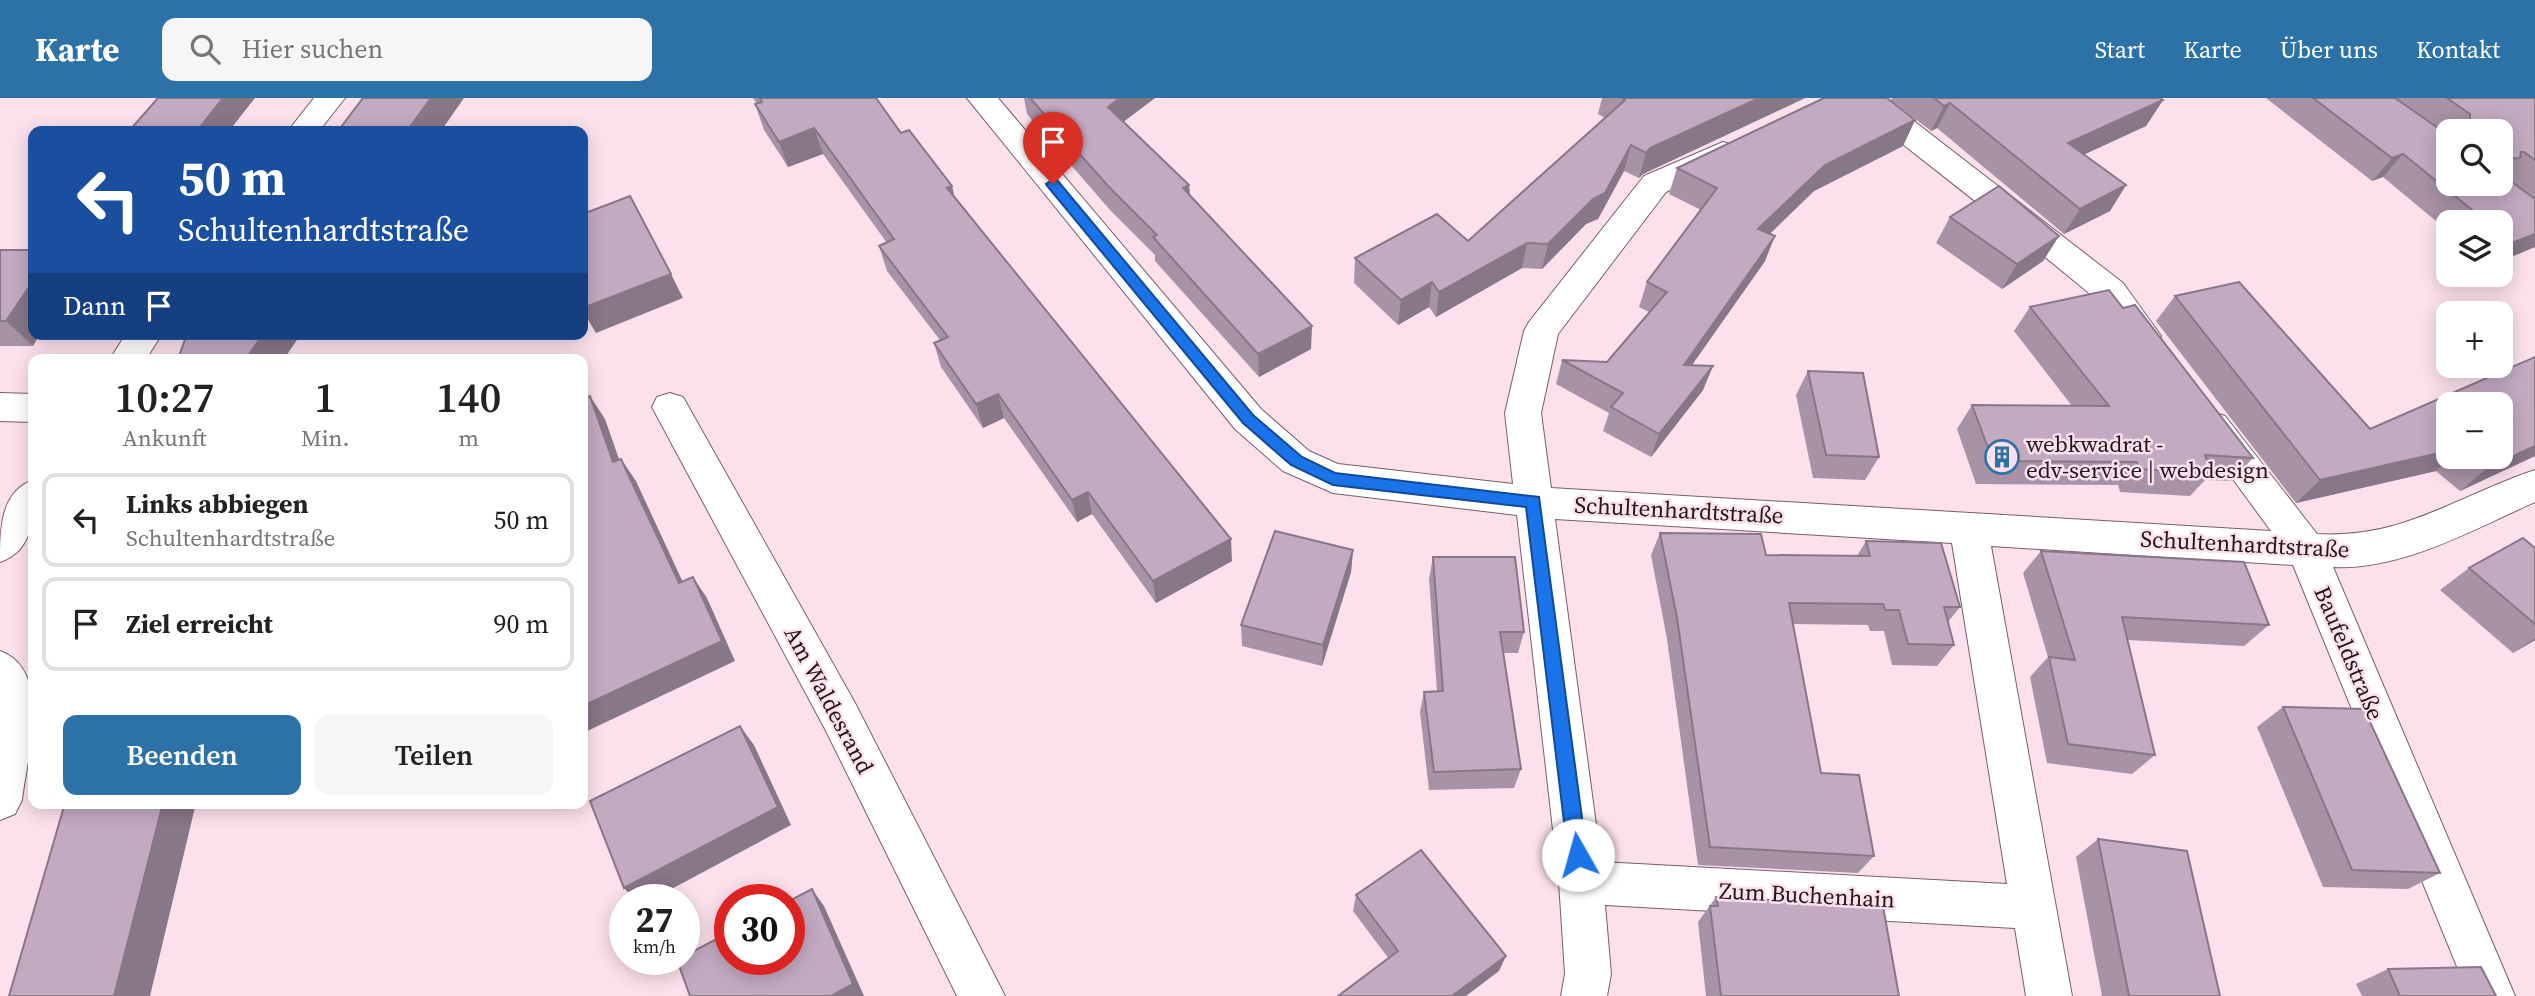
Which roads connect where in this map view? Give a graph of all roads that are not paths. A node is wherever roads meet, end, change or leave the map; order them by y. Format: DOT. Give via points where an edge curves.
graph roads {
  1 [pos="330,98"];
  2 [pos="982,98"];
  3 [pos="1864,98"];
  4 [pos="307,126"];
  5 [pos="1751,138"];
  6 [pos="2168,367"];
  7 [pos="2192,399"];
  8 [pos="0,407"];
  9 [pos="670,407"];
  10 [pos="28,408"];
  11 [pos="2535,485"];
  12 [pos="1533,502"];
  13 [pos="28,503"];
  14 [pos="1969,527"];
  15 [pos="0,546"];
  16 [pos="2306,549"];
  17 [pos="0,668"];
  18 [pos="0,800"];
  19 [pos="1581,882"];
  20 [pos="2033,907"];
  21 [pos="982,996"];
  22 [pos="1584,996"];
  23 [pos="2049,996"];
  24 [pos="2492,996"];
  1 -- 4 [label="street"];
  2 -- 12 [label="street, Schultenhardtstraße" via="1248,419 1296,461 1333,478"];
  3 -- 6 [label="street" via="2110,292"];
  5 -- 12 [label="street" via="1655,184 1541,331 1523,412"];
  7 -- 16 [label="street, Baufeldstraße"];
  8 -- 10 [label="street"];
  9 -- 21 [label="street, Am Waldesrand" via="840,716"];
  11 -- 16 [label="street, Schultenhardtstraße" via="2421,536 2349,552"];
  12 -- 14 [label="street, Schultenhardtstraße"];
  12 -- 19 [label="street"];
  13 -- 15 [label="street"];
  14 -- 16 [label="street, Schultenhardtstraße"];
  14 -- 20 [label="street"];
  16 -- 24 [label="street, Baufeldstraße"];
  17 -- 18 [label="street" via="14,691"];
  19 -- 20 [label="street, Zum Buchenhain"];
  19 -- 22 [label="street" via="1588,974"];
  20 -- 23 [label="street"];
}
